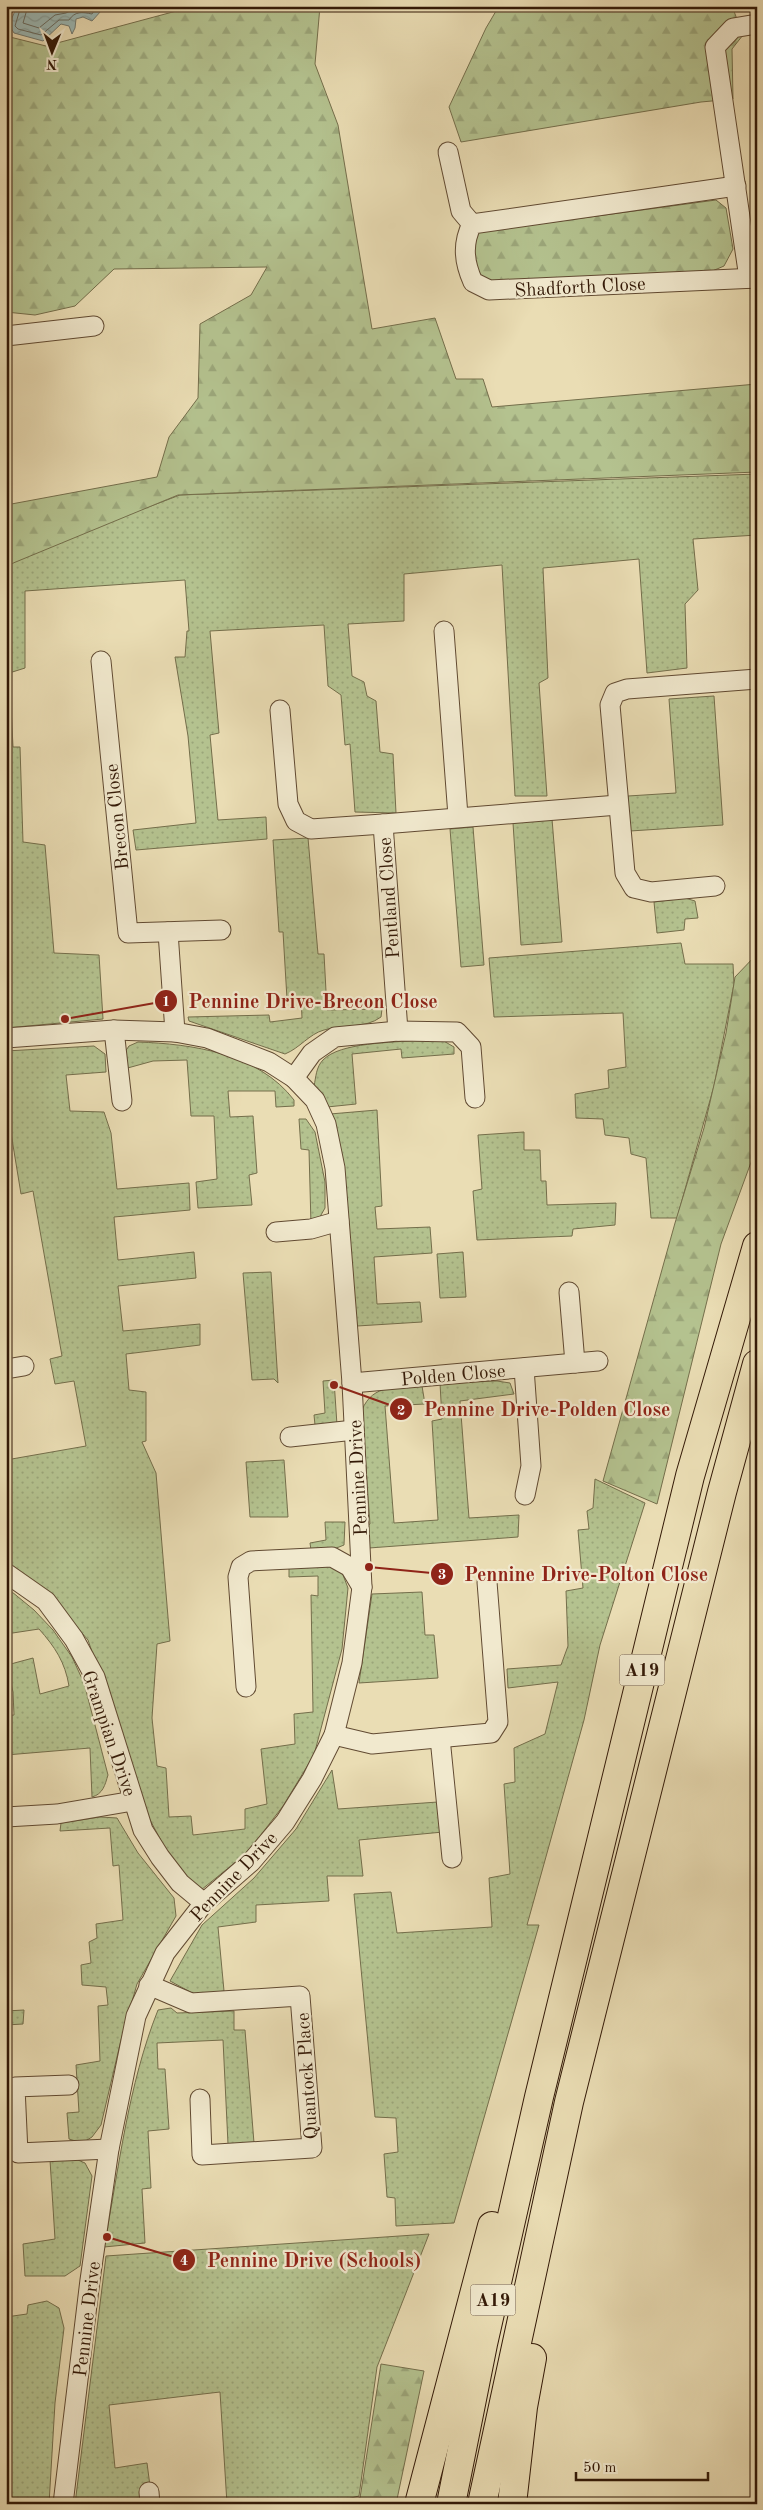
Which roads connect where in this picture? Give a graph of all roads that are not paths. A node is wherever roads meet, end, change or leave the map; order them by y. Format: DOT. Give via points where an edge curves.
graph roads {
  1 [pos="757,24"];
  2 [pos="448,152"];
  3 [pos="736,186"];
  4 [pos="472,224"];
  5 [pos="753,278"];
  6 [pos="94,326"];
  7 [pos="6,336"];
  8 [pos="444,631"];
  9 [pos="101,661"];
  10 [pos="757,679"];
  11 [pos="280,710"];
  12 [pos="618,805"];
  13 [pos="458,816"];
  14 [pos="383,824"];
  15 [pos="715,886"];
  16 [pos="221,930"];
  17 [pos="168,932"];
  18 [pos="114,1030"];
  19 [pos="398,1031"];
  20 [pos="175,1032"];
  21 [pos="6,1038"];
  22 [pos="294,1078"];
  23 [pos="475,1098"];
  24 [pos="122,1101"];
  25 [pos="339,1222"];
  26 [pos="276,1232"];
  27 [pos="757,1246"];
  28 [pos="569,1292"];
  29 [pos="598,1361"];
  30 [pos="575,1363"];
  31 [pos="757,1364"];
  32 [pos="524,1368"];
  33 [pos="352,1383"];
  34 [pos="354,1430"];
  35 [pos="290,1437"];
  36 [pos="526,1495"];
  37 [pos="6,1573"];
  38 [pos="487,1582"];
  39 [pos="362,1587"];
  40 [pos="246,1686"];
  41 [pos="334,1735"];
  42 [pos="440,1738"];
  43 [pos="133,1801"];
  44 [pos="6,1817"];
  45 [pos="452,1858"];
  46 [pos="204,1903"];
  47 [pos="148,1985"];
  48 [pos="69,2085"];
  49 [pos="538,2097"];
  50 [pos="200,2099"];
  51 [pos="569,2102"];
  52 [pos="109,2149"];
  53 [pos="63,2504"];
  54 [pos="419,2504"];
  55 [pos="451,2504"];
  56 [pos="482,2504"];
  57 [pos="512,2504"];
  1 -- 3 [label="street, Shadforth Close" via="733,28 715,47"];
  2 -- 4 [label="street" via="461,211"];
  3 -- 4 [label="street"];
  3 -- 5 [label="street, Shadforth Close"];
  4 -- 5 [label="street, Shadforth Close" via="466,235 465,263 473,282 489,290"];
  6 -- 7 [label="street"];
  8 -- 13 [label="street"];
  9 -- 17 [label="street, Brecon Close" via="128,933"];
  10 -- 12 [label="street" via="627,689 615,693 610,705"];
  11 -- 14 [label="street, Pentland Close" via="288,804 296,821 312,828"];
  12 -- 13 [label="street, Pentland Close"];
  12 -- 15 [label="street" via="625,873 634,888 651,892"];
  13 -- 14 [label="street, Pentland Close"];
  14 -- 19 [label="street, Pentland Close"];
  16 -- 17 [label="street, Brecon Close"];
  17 -- 20 [label="street"];
  18 -- 20 [label="street, Pennine Drive"];
  18 -- 21 [label="street, Pennine Drive"];
  18 -- 24 [label="street"];
  19 -- 22 [label="street" via="335,1037 312,1052"];
  19 -- 23 [label="street" via="458,1032 471,1047"];
  20 -- 22 [label="street, Pennine Drive" via="237,1048 269,1062"];
  22 -- 25 [label="street, Pennine Drive" via="315,1100 326,1124 335,1168"];
  25 -- 26 [label="street" via="311,1229"];
  25 -- 33 [label="street, Pennine Drive"];
  27 -- 49 [label="highway, A19" via="690,1476"];
  28 -- 30 [label="street"];
  29 -- 30 [label="street, Polden Close"];
  30 -- 32 [label="street, Polden Close"];
  31 -- 51 [label="highway, A19"];
  32 -- 33 [label="street, Polden Close"];
  32 -- 36 [label="street, Polden Close" via="531,1466"];
  33 -- 34 [label="street, Pennine Drive"];
  34 -- 35 [label="street"];
  34 -- 39 [label="street, Pennine Drive"];
  37 -- 43 [label="street, Grampian Drive" via="46,1601 74,1639 95,1677"];
  38 -- 42 [label="street" via="498,1722 491,1733"];
  39 -- 40 [label="street" via="350,1567 332,1557 251,1561 242,1567 238,1577"];
  39 -- 41 [label="street, Pennine Drive" via="352,1663"];
  41 -- 42 [label="street" via="372,1744"];
  41 -- 46 [label="street, Pennine Drive" via="285,1822 251,1862"];
  42 -- 45 [label="street"];
  43 -- 44 [label="street" via="65,1813"];
  43 -- 46 [label="street, Grampian Drive" via="143,1830 160,1857 180,1883"];
  46 -- 47 [label="street, Pennine Drive" via="165,1954"];
  47 -- 50 [label="street, Quantock Place" via="192,2003 300,1996 312,2148 202,2155"];
  47 -- 52 [label="street, Pennine Drive" via="136,2016"];
  48 -- 52 [label="street" via="15,2087 18,2153"];
  49 -- 54 [label="highway" via="496,2214"];
  49 -- 55 [label="highway, A19"];
  51 -- 56 [label="highway, A19"];
  51 -- 57 [label="highway" via="556,2226 523,2408"];
  52 -- 53 [label="street, Pennine Drive"];
}
